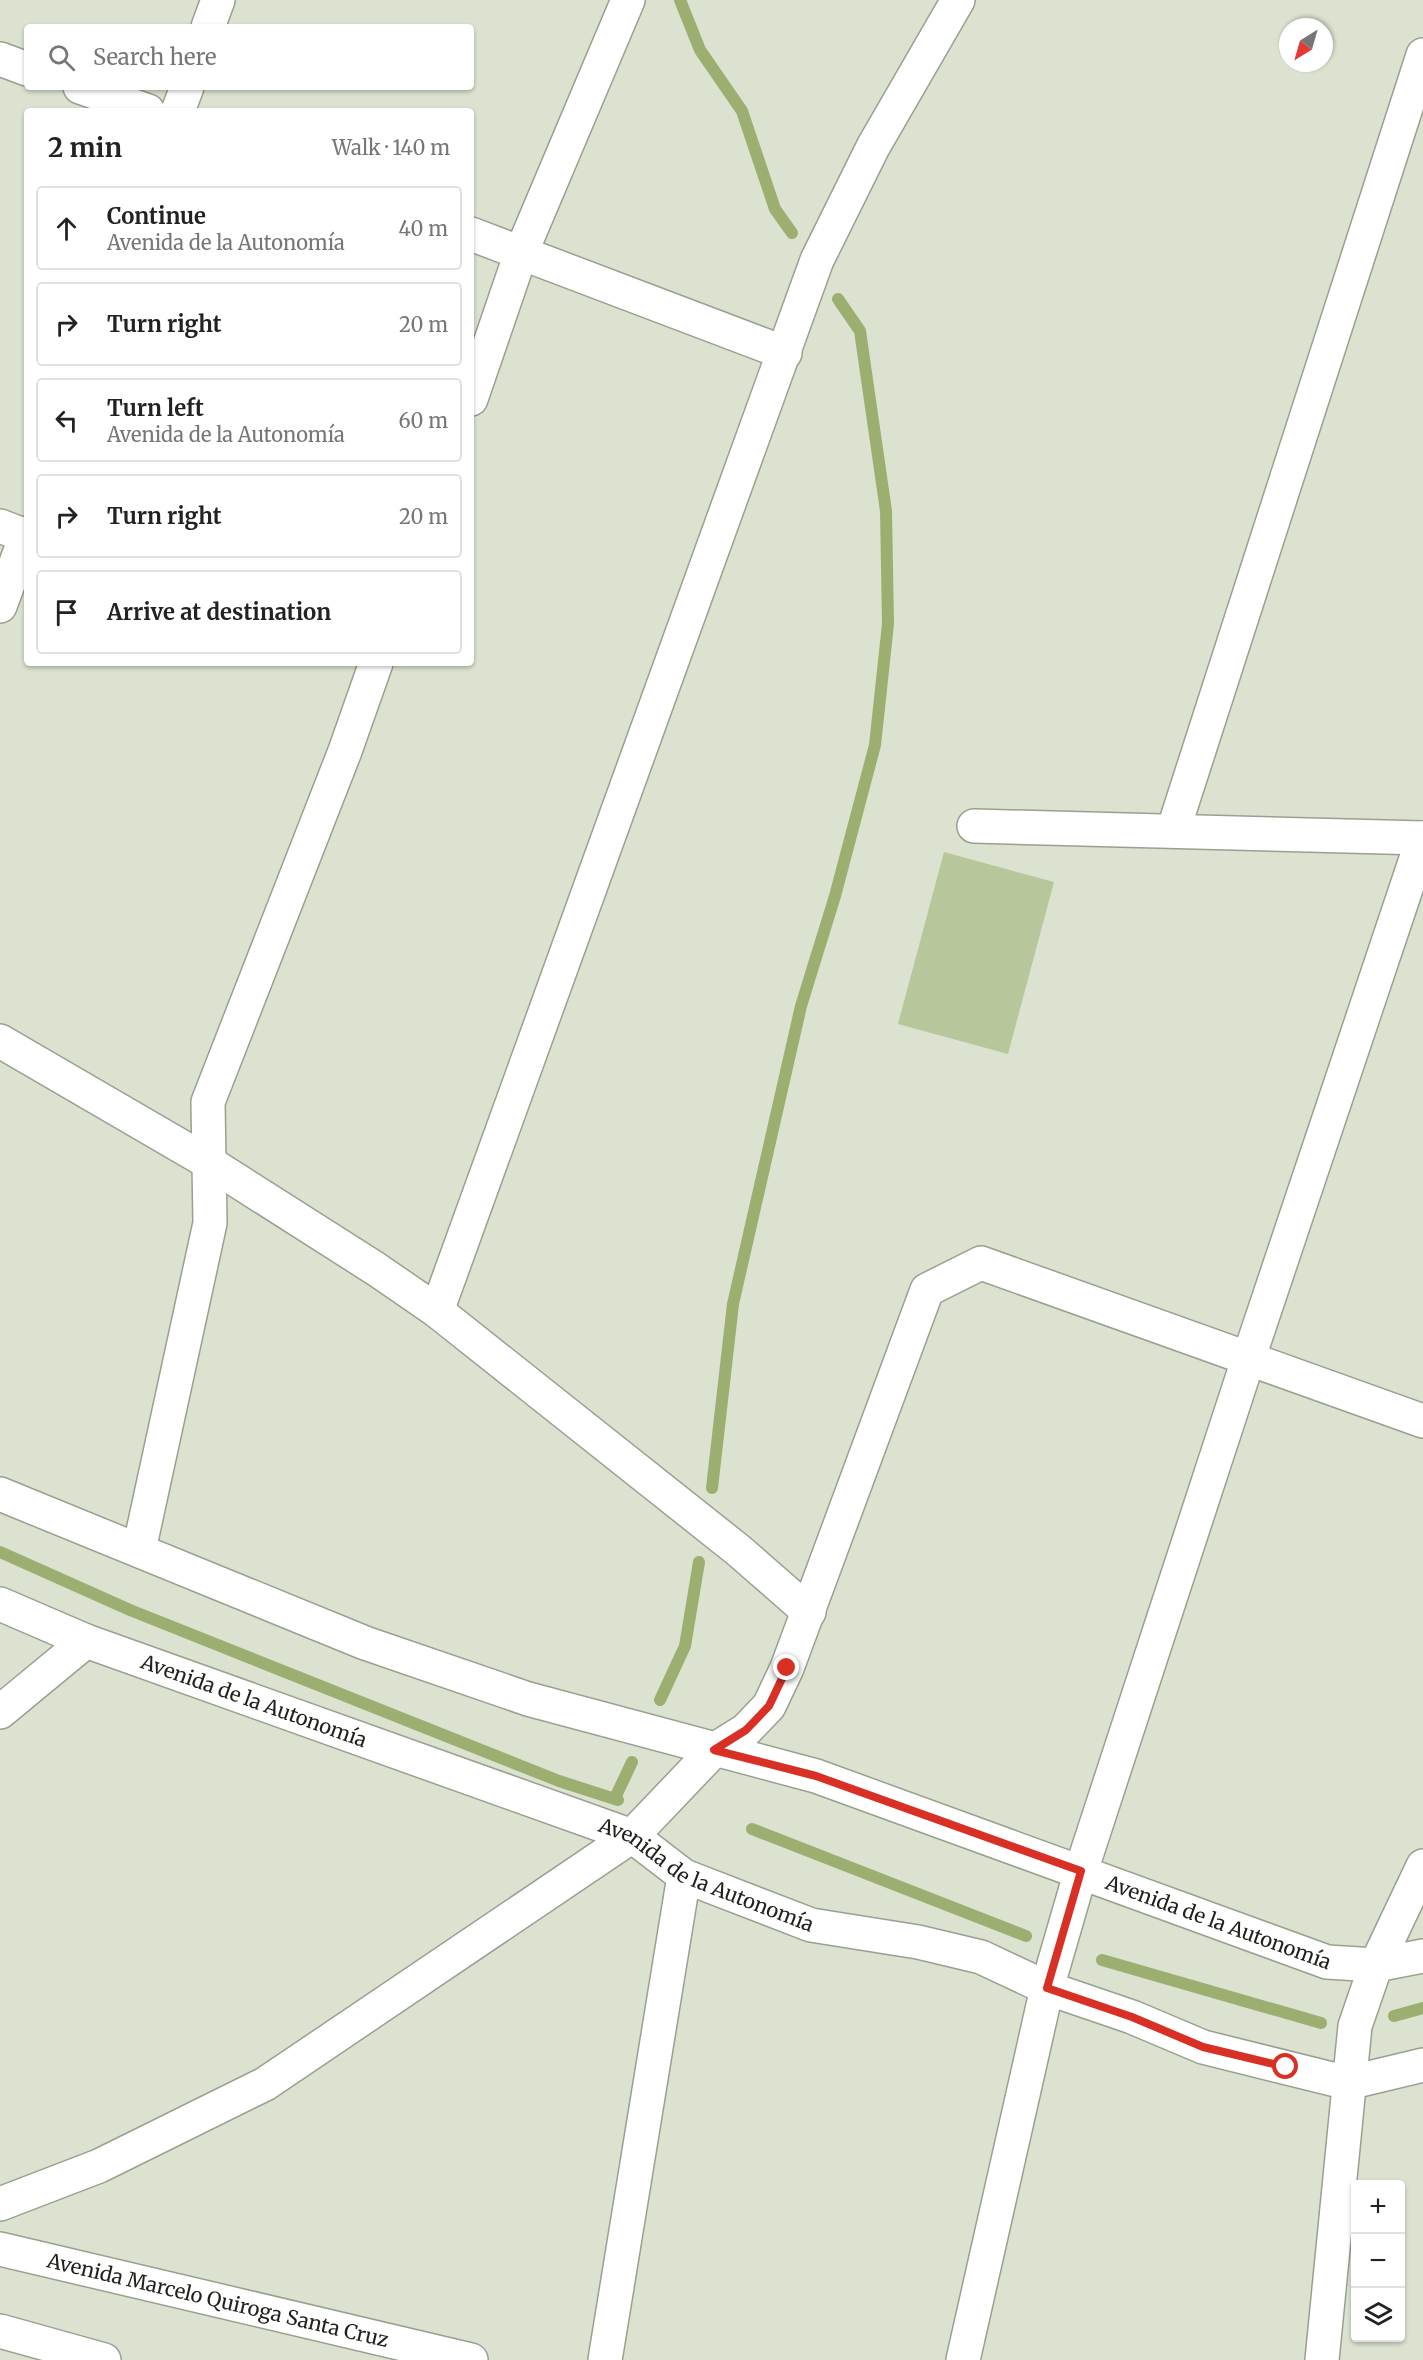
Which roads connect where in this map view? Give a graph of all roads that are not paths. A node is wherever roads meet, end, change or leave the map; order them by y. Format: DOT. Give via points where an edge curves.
graph roads {
  1 [pos="218,0"];
  2 [pos="628,0"];
  3 [pos="958,0"];
  4 [pos="209,24"];
  5 [pos="1423,55"];
  6 [pos="0,59"];
  7 [pos="24,68"];
  8 [pos="88,90"];
  9 [pos="186,90"];
  10 [pos="140,108"];
  11 [pos="179,108"];
  12 [pos="474,235"];
  13 [pos="521,253"];
  14 [pos="785,353"];
  15 [pos="474,390"];
  16 [pos="18,532"];
  17 [pos="0,606"];
  18 [pos="375,666"];
  19 [pos="974,826"];
  20 [pos="1173,831"];
  21 [pos="1423,838"];
  22 [pos="0,1041"];
  23 [pos="208,1162"];
  24 [pos="437,1311"];
  25 [pos="1249,1357"];
  26 [pos="1423,1421"];
  27 [pos="0,1494"];
  28 [pos="139,1550"];
  29 [pos="0,1604"];
  30 [pos="809,1612"];
  31 [pos="86,1641"];
  32 [pos="0,1712"];
  33 [pos="714,1750"];
  34 [pos="632,1836"];
  35 [pos="1423,1866"];
  36 [pos="1081,1871"];
  37 [pos="684,1876"];
  38 [pos="1423,1956"];
  39 [pos="1376,1965"];
  40 [pos="1047,1988"];
  41 [pos="1423,2065"];
  42 [pos="1348,2083"];
  43 [pos="0,2204"];
  44 [pos="0,2249"];
  45 [pos="0,2331"];
  46 [pos="104,2360"];
  47 [pos="471,2360"];
  48 [pos="605,2360"];
  49 [pos="963,2360"];
  50 [pos="1322,2360"];
  1 -- 4 [label="street"];
  2 -- 13 [label="street"];
  3 -- 14 [label="street" via="873,147 817,260"];
  5 -- 20 [label="street"];
  6 -- 7 [label="street"];
  8 -- 10 [label="street"];
  9 -- 11 [label="street"];
  12 -- 13 [label="street"];
  13 -- 14 [label="street"];
  13 -- 15 [label="street"];
  14 -- 24 [label="street"];
  16 -- 17 [label="street"];
  18 -- 23 [label="street" via="208,1102"];
  19 -- 20 [label="street"];
  20 -- 21 [label="street"];
  21 -- 25 [label="street"];
  22 -- 23 [label="street"];
  23 -- 24 [label="street"];
  23 -- 28 [label="street" via="210,1223"];
  24 -- 30 [label="street" via="738,1550"];
  25 -- 26 [label="street"];
  25 -- 30 [label="street" via="981,1263 927,1290"];
  25 -- 36 [label="street"];
  27 -- 28 [label="street, Avenida de la Autonomía"];
  28 -- 33 [label="street, Avenida de la Autonomía" via="365,1642 528,1699"];
  29 -- 31 [label="street, Avenida de la Autonomía"];
  30 -- 33 [label="street" via="769,1706 746,1730"];
  31 -- 32 [label="street"];
  31 -- 34 [label="street, Avenida de la Autonomía"];
  33 -- 34 [label="street"];
  33 -- 36 [label="street, Avenida de la Autonomía" via="816,1776"];
  34 -- 37 [label="street, Avenida de la Autonomía"];
  34 -- 43 [label="street" via="265,2084 99,2166"];
  35 -- 39 [label="street"];
  36 -- 39 [label="street, Avenida de la Autonomía" via="1327,1962"];
  36 -- 40 [label="street"];
  37 -- 40 [label="street, Avenida de la Autonomía" via="811,1925 918,1942 981,1957"];
  37 -- 48 [label="street"];
  38 -- 39 [label="street, Avenida de la Autonomía"];
  39 -- 42 [label="street" via="1355,2026"];
  40 -- 42 [label="street, Avenida de la Autonomía" via="1203,2047"];
  40 -- 49 [label="street"];
  41 -- 42 [label="street, Avenida de la Autonomía"];
  42 -- 50 [label="street"];
  44 -- 47 [label="street, Avenida Marcelo Quiroga Santa Cruz"];
  45 -- 46 [label="street"];
}
